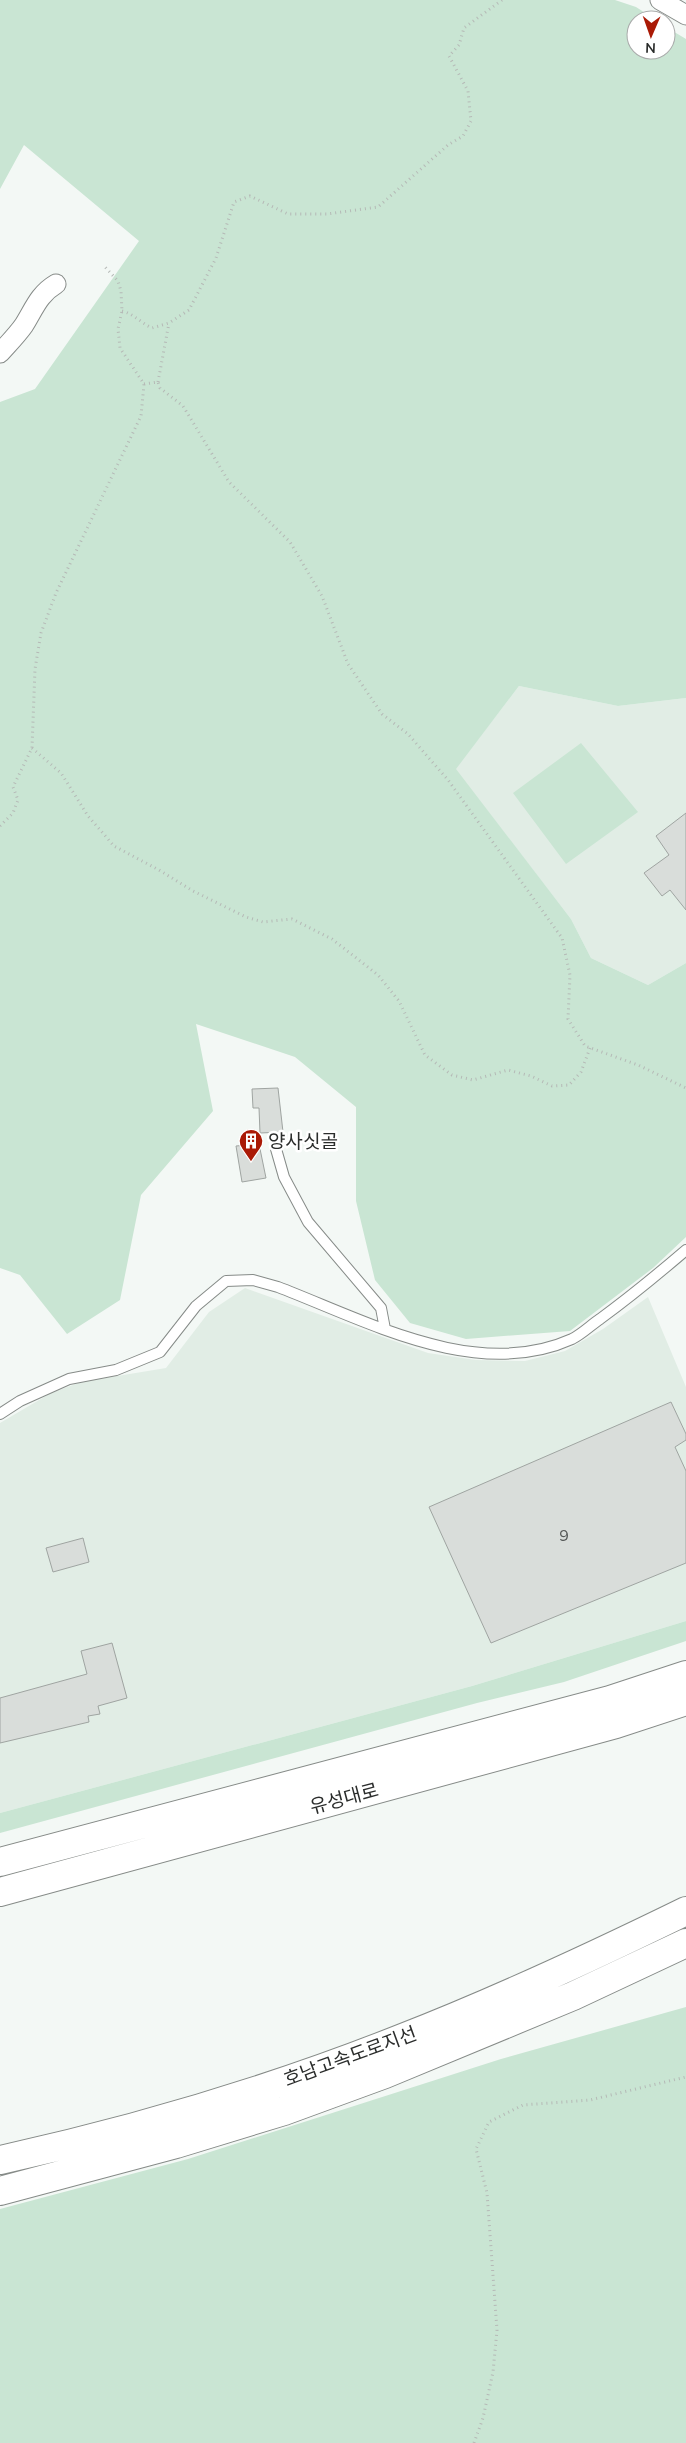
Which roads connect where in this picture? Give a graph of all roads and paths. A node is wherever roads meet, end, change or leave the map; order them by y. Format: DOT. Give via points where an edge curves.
graph roads {
  1 [pos="502,0"];
  2 [pos="660,0"];
  3 [pos="686,15"];
  4 [pos="105,267"];
  5 [pos="56,284"];
  6 [pos="122,311"];
  7 [pos="169,323"];
  8 [pos="0,353"];
  9 [pos="158,382"];
  10 [pos="144,384"];
  11 [pos="32,748"];
  12 [pos="0,826"];
  13 [pos="590,1048"];
  14 [pos="686,1088"];
  15 [pos="276,1149"];
  16 [pos="686,1250"];
  17 [pos="386,1329"];
  18 [pos="0,1414"];
  19 [pos="686,1676"];
  20 [pos="686,1701"];
  21 [pos="0,1862"];
  22 [pos="0,1892"];
  23 [pos="686,1912"];
  24 [pos="686,1943"];
  25 [pos="686,2077"];
  26 [pos="0,2160"];
  27 [pos="0,2191"];
  28 [pos="474,2443"];
  1 -- 7 [label="path" via="464,28 459,45 449,56 468,91 471,121 463,136 448,145 378,208 327,214 288,214 250,196 234,202 216,258 189,310"];
  2 -- 3 [label="street"];
  4 -- 6 [label="path" via="118,281"];
  5 -- 8 [label="street" via="39,298 23,327"];
  6 -- 7 [label="path" via="132,313 152,328"];
  6 -- 10 [label="path" via="118,329 120,348"];
  7 -- 9 [label="path"];
  9 -- 10 [label="path"];
  9 -- 13 [label="path" via="160,388 183,406 229,482 290,542 322,596 348,664 382,714 408,734 448,780 562,938 570,975 568,1019 585,1046"];
  10 -- 11 [label="path" via="141,416 56,593 41,633 35,669"];
  11 -- 12 [label="path" via="12,787 18,800 13,813"];
  11 -- 13 [label="path" via="61,773 88,816 114,846 246,917 263,922 292,920 332,939 370,969 399,1001 424,1055 452,1075 473,1080 508,1070 552,1086 569,1085 581,1072"];
  13 -- 14 [label="path" via="638,1065"];
  15 -- 17 [label="lane" via="284,1177 308,1222 381,1308"];
  16 -- 17 [label="lane" via="633,1295 574,1338 538,1351 486,1354 426,1343"];
  17 -- 18 [label="lane" via="278,1287 253,1280 226,1281 196,1306 160,1352 116,1370 69,1379 20,1401"];
  19 -- 21 [label="main road, 유성대로" via="610,1700"];
  20 -- 22 [label="main road, 유성대로" via="616,1724"];
  23 -- 26 [label="main road, 호남고속도로지선" via="579,1963 400,2039 226,2101"];
  24 -- 27 [label="main road, 호남고속도로지선" via="555,2003 385,2074 284,2111"];
  25 -- 28 [label="path" via="590,2100 523,2105 489,2122 476,2149 487,2193 497,2330 489,2390"];
}
